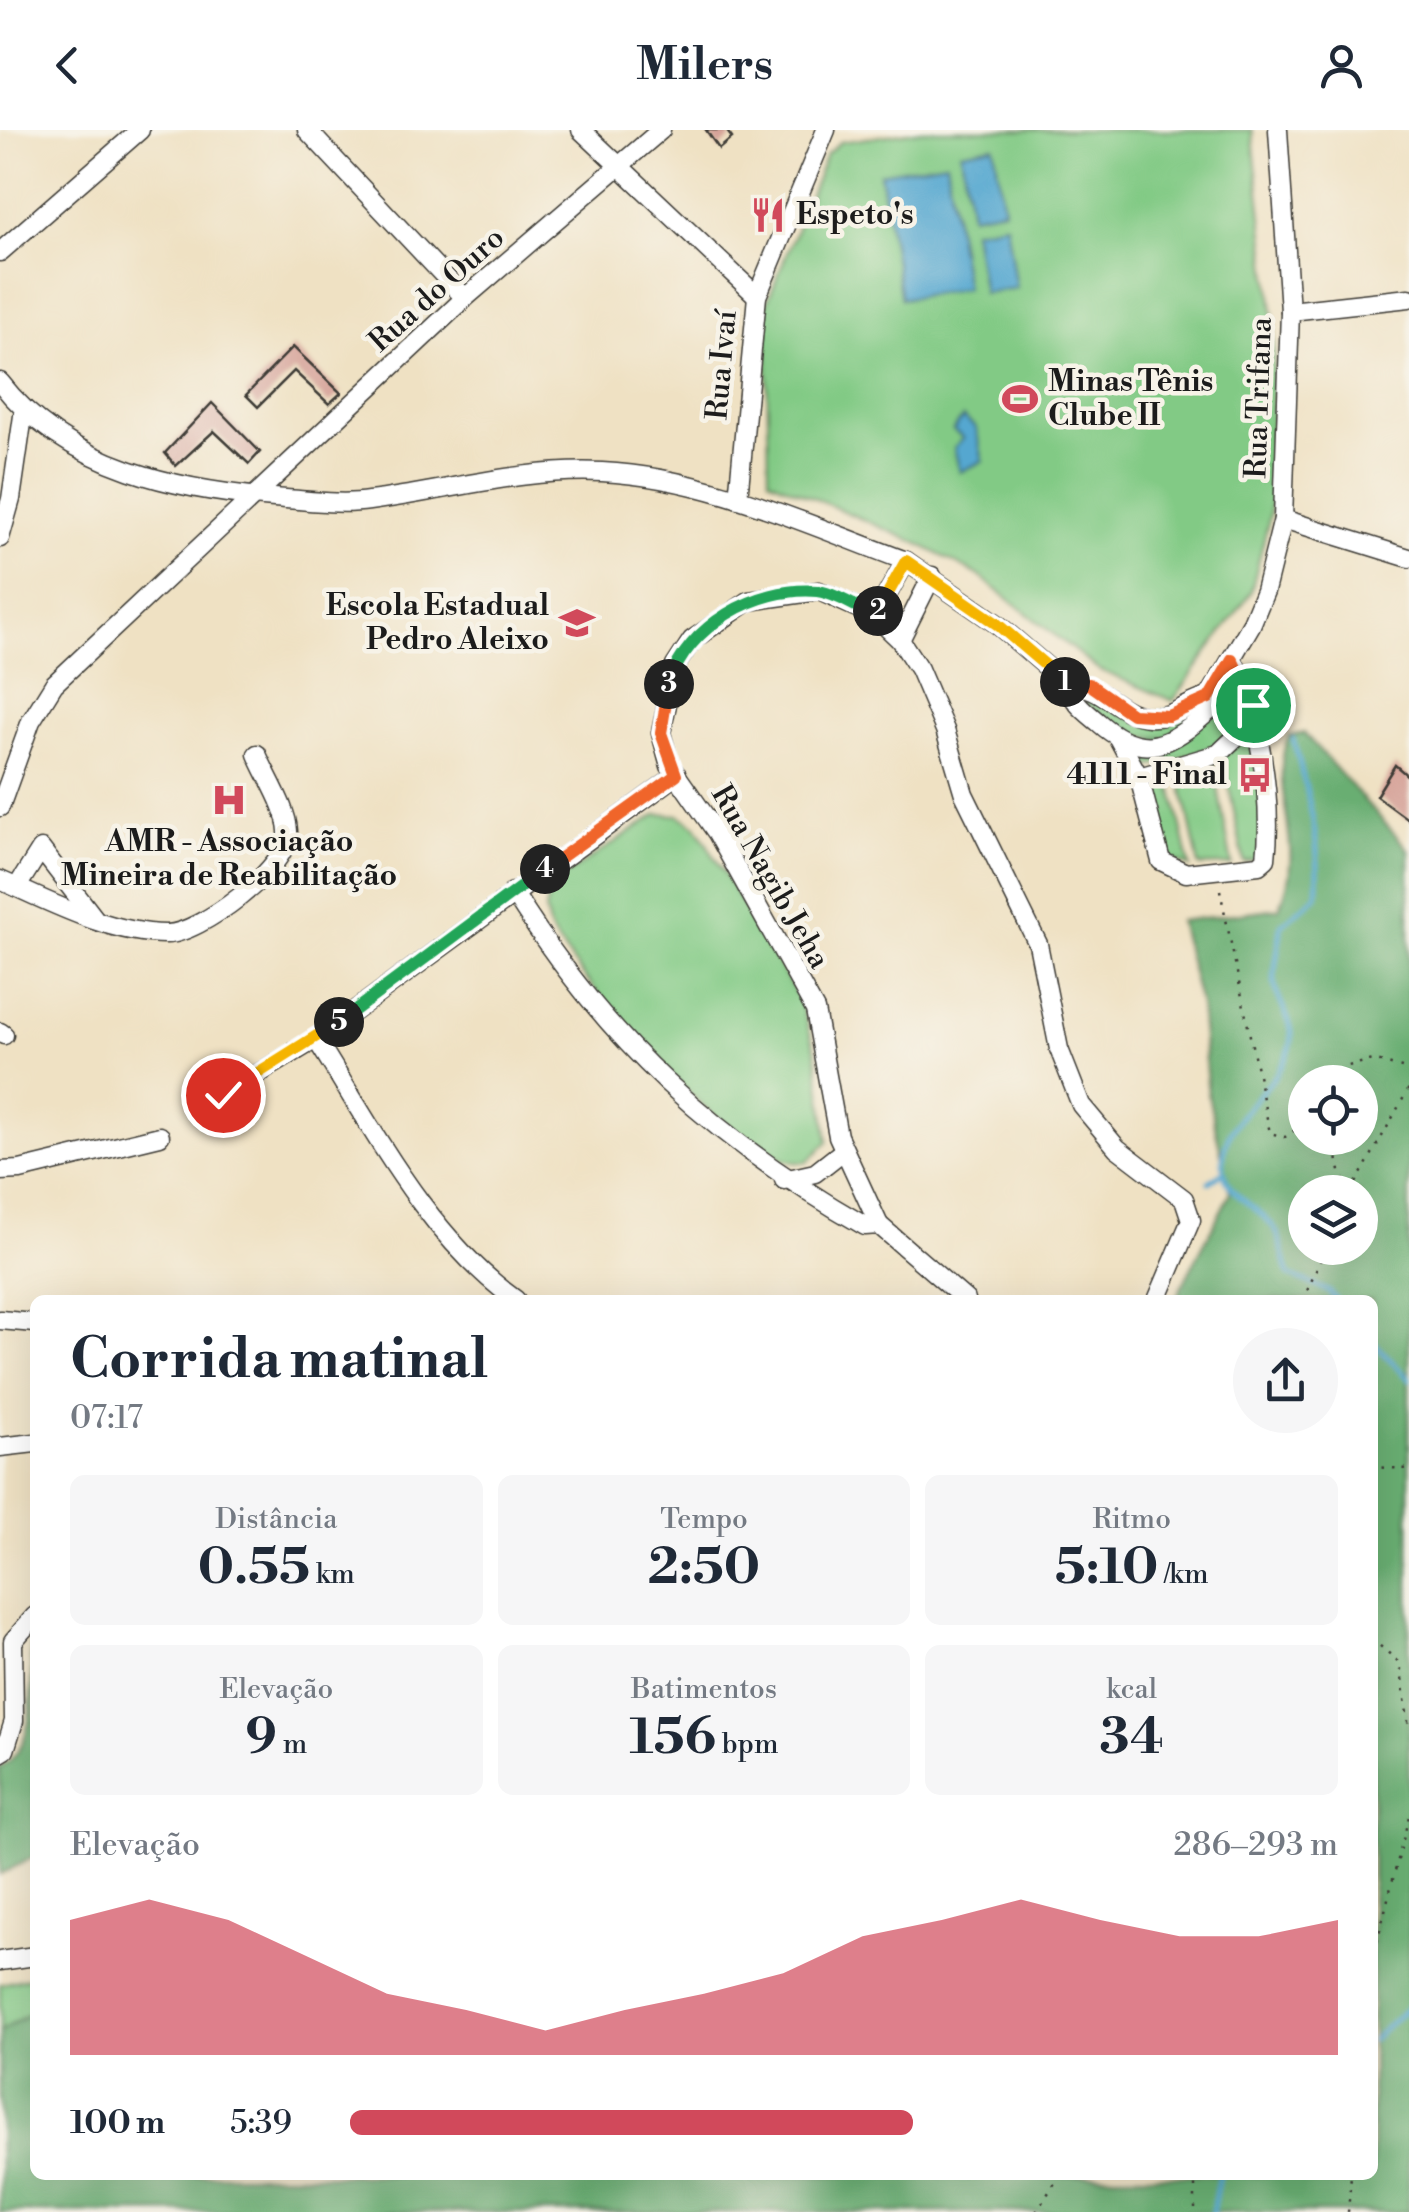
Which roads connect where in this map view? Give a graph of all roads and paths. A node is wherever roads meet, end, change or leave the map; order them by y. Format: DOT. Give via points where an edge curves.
graph roads {
  1 [pos="140,130"];
  2 [pos="307,130"];
  3 [pos="581,130"];
  4 [pos="660,130"];
  5 [pos="827,130"];
  6 [pos="1278,130"];
  7 [pos="617,168"];
  8 [pos="0,252"];
  9 [pos="757,296"];
  10 [pos="465,298"];
  11 [pos="1409,298"];
  12 [pos="1290,312"];
  13 [pos="0,382"];
  14 [pos="24,409"];
  15 [pos="291,465"];
  16 [pos="256,497"];
  17 [pos="738,499"];
  18 [pos="307,500"];
  19 [pos="1283,519"];
  20 [pos="0,538"];
  21 [pos="1409,558"];
  22 [pos="906,561"];
  23 [pos="932,576"];
  24 [pos="875,616"];
  25 [pos="900,640"];
  26 [pos="1232,659"];
  27 [pos="1069,686"];
  28 [pos="1209,698"];
  29 [pos="1253,721"];
  30 [pos="1118,738"];
  31 [pos="257,754"];
  32 [pos="676,775"];
  33 [pos="1139,777"];
  34 [pos="0,807"];
  35 [pos="1218,873"];
  36 [pos="9,884"];
  37 [pos="514,892"];
  38 [pos="95,919"];
  39 [pos="316,1038"];
  40 [pos="1352,1065"];
  41 [pos="1409,1070"];
  42 [pos="1409,1088"];
  43 [pos="223,1095"];
  44 [pos="1288,1134"];
  45 [pos="160,1136"];
  46 [pos="842,1151"];
  47 [pos="0,1171"];
  48 [pos="1361,1175"];
  49 [pos="784,1180"];
  50 [pos="880,1225"];
  51 [pos="1319,1265"];
  52 [pos="511,1295"];
  53 [pos="960,1295"];
  54 [pos="1159,1295"];
  55 [pos="1304,1295"];
  56 [pos="0,1320"];
  57 [pos="30,1323"];
  58 [pos="30,1444"];
  59 [pos="0,1447"];
  60 [pos="1378,1466"];
  61 [pos="1409,1469"];
  62 [pos="30,1622"];
  63 [pos="1378,1644"];
  64 [pos="1400,1663"];
  65 [pos="1409,1663"];
  66 [pos="1409,1728"];
  67 [pos="0,1753"];
  68 [pos="1409,1816"];
  69 [pos="1378,1938"];
  70 [pos="30,1957"];
  71 [pos="0,1961"];
  72 [pos="1057,2180"];
  73 [pos="1195,2180"];
  74 [pos="1351,2180"];
  75 [pos="1036,2212"];
  76 [pos="1195,2212"];
  77 [pos="1348,2212"];
  1 -- 8 [label="street"];
  2 -- 10 [label="street"];
  3 -- 7 [label="street"];
  4 -- 7 [label="street, Rua do Ouro"];
  5 -- 9 [label="street, Rua Ivaí"];
  6 -- 12 [label="street, Rua Trifana"];
  7 -- 9 [label="street"];
  7 -- 10 [label="street, Rua do Ouro"];
  9 -- 17 [label="street, Rua Ivaí"];
  10 -- 15 [label="street, Rua do Ouro"];
  11 -- 12 [label="street"];
  12 -- 19 [label="street, Rua Trifana"];
  13 -- 14 [label="street"];
  14 -- 16 [label="street" via="87,453 130,473"];
  14 -- 20 [label="street"];
  15 -- 16 [label="street, Rua do Ouro"];
  15 -- 18 [label="street"];
  16 -- 18 [label="street"];
  16 -- 34 [label="street, Rua do Ouro" via="54,684 31,721"];
  17 -- 18 [label="street" via="660,477 546,470 365,502"];
  17 -- 22 [label="street"];
  19 -- 21 [label="street"];
  19 -- 26 [label="street, Rua Trifana" via="1265,591"];
  22 -- 23 [label="street"];
  22 -- 24 [label="street"];
  23 -- 25 [label="street"];
  23 -- 27 [label="street"];
  24 -- 25 [label="street"];
  24 -- 32 [label="street, Rua Nagib Jeha" via="818,591 749,601 692,640 675,666 661,733"];
  25 -- 54 [label="street" via="945,730 964,794 1038,944 1059,1049 1081,1105 1117,1148 1184,1200 1191,1220"];
  26 -- 28 [label="street, Rua Trifana"];
  26 -- 29 [label="street" via="1253,705"];
  27 -- 28 [label="street" via="1089,684 1144,717 1168,716"];
  27 -- 30 [label="street" via="1072,700"];
  28 -- 30 [label="street, Rua Trifana" via="1210,712 1170,742 1150,746"];
  29 -- 33 [label="street" via="1218,754"];
  29 -- 35 [label="street" via="1270,825 1266,859"];
  30 -- 33 [label="street"];
  31 -- 38 [label="street" via="288,831 270,872 171,934"];
  32 -- 37 [label="street"];
  32 -- 46 [label="street, Rua Nagib Jeha" via="717,833 815,1010"];
  33 -- 35 [label="street" via="1161,861 1186,874"];
  35 -- 44 [label="path" via="1270,1133"];
  36 -- 38 [label="street"];
  36 -- 38 [label="street" via="41,850"];
  37 -- 39 [label="street"];
  37 -- 49 [label="street, Rua Nagib Jeha" via="547,946 622,1040 696,1112"];
  39 -- 43 [label="street"];
  39 -- 52 [label="street" via="412,1191"];
  40 -- 41 [label="path" via="1372,1060"];
  42 -- 48 [label="path"];
  45 -- 47 [label="street"];
  46 -- 49 [label="street" via="815,1173"];
  46 -- 50 [label="street, Rua Nagib Jeha"];
  49 -- 50 [label="street, Rua Nagib Jeha" via="865,1226"];
  50 -- 53 [label="street, Rua Nagib Jeha"];
  51 -- 55 [label="path"];
  56 -- 57 [label="street"];
  58 -- 59 [label="street"];
  60 -- 61 [label="path"];
  62 -- 67 [label="street" via="13,1641 14,1721"];
  63 -- 64 [label="path"];
  64 -- 65 [label="path"];
  64 -- 66 [label="path"];
  68 -- 69 [label="path"];
  70 -- 71 [label="street"];
  72 -- 75 [label="path"];
  73 -- 76 [label="path"];
  74 -- 77 [label="path"];
}
